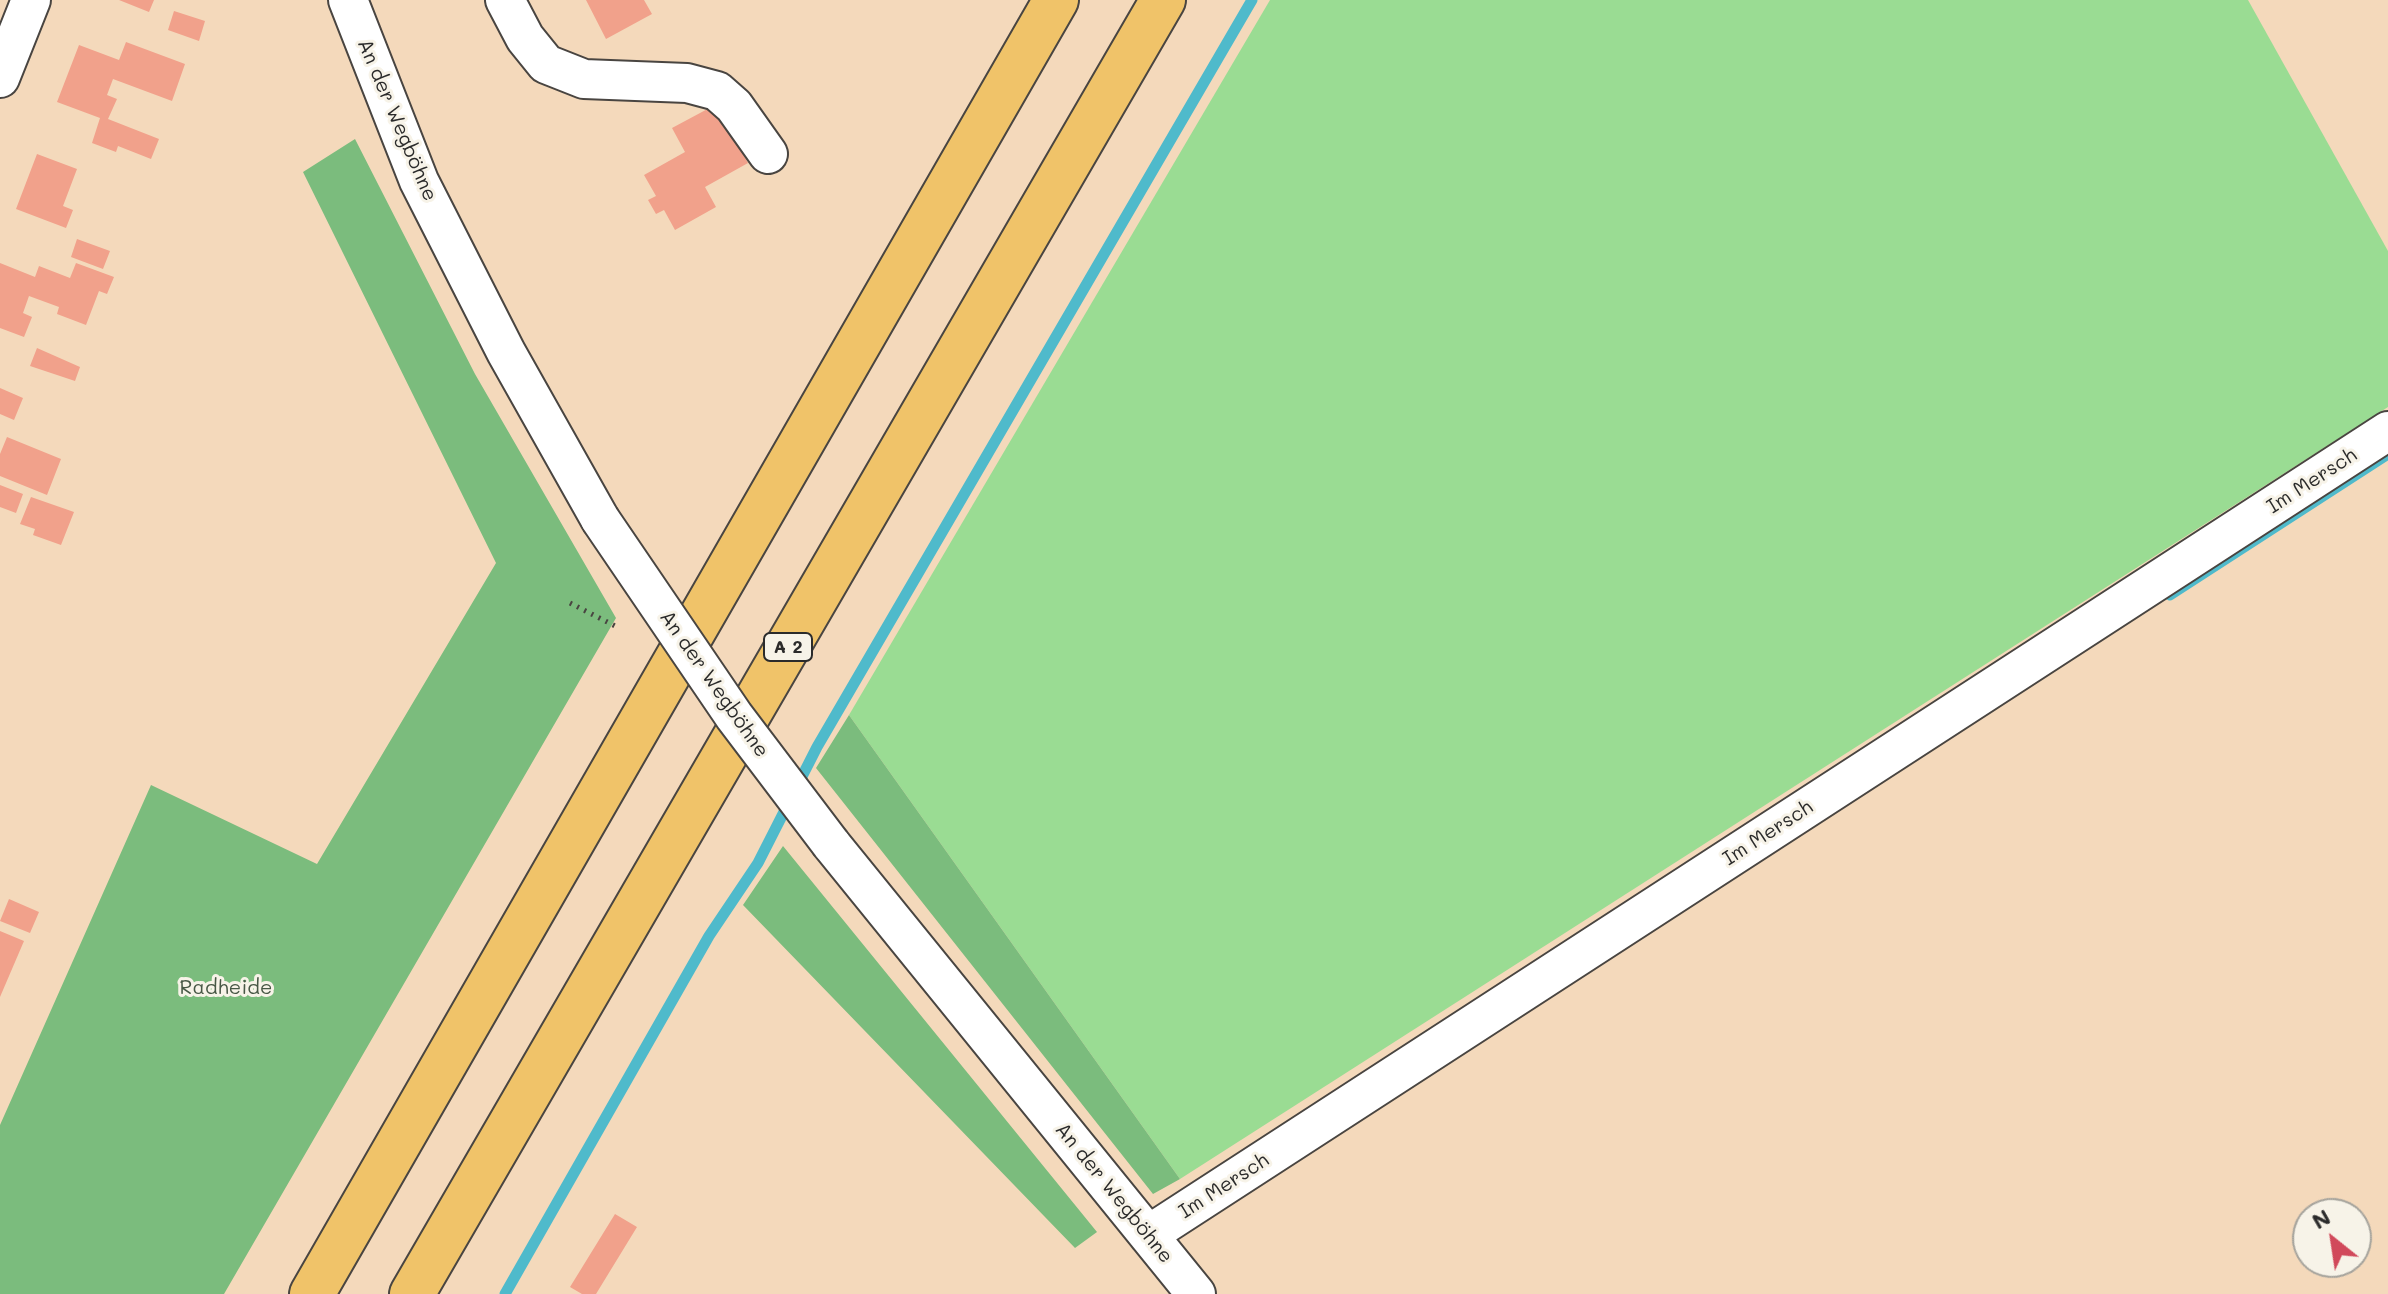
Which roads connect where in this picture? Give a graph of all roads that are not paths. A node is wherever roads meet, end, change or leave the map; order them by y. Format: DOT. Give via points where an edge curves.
graph roads {
  1 [pos="31,0"];
  2 [pos="348,0"];
  3 [pos="1056,0"];
  4 [pos="1163,0"];
  5 [pos="510,11"];
  6 [pos="0,78"];
  7 [pos="768,154"];
  8 [pos="2388,431"];
  9 [pos="1148,1235"];
  10 [pos="312,1294"];
  11 [pos="412,1294"];
  12 [pos="1196,1294"];
  1 -- 6 [label="street"];
  2 -- 9 [label="street, An der Wegböhne, bridge" via="419,181 506,352 600,519 734,716 831,844"];
  3 -- 10 [label="highway"];
  4 -- 11 [label="highway, A 2"];
  5 -- 7 [label="street" via="546,64 584,79 687,83 717,91"];
  8 -- 9 [label="street, Im Mersch"];
  9 -- 12 [label="street, An der Wegböhne"];
}
